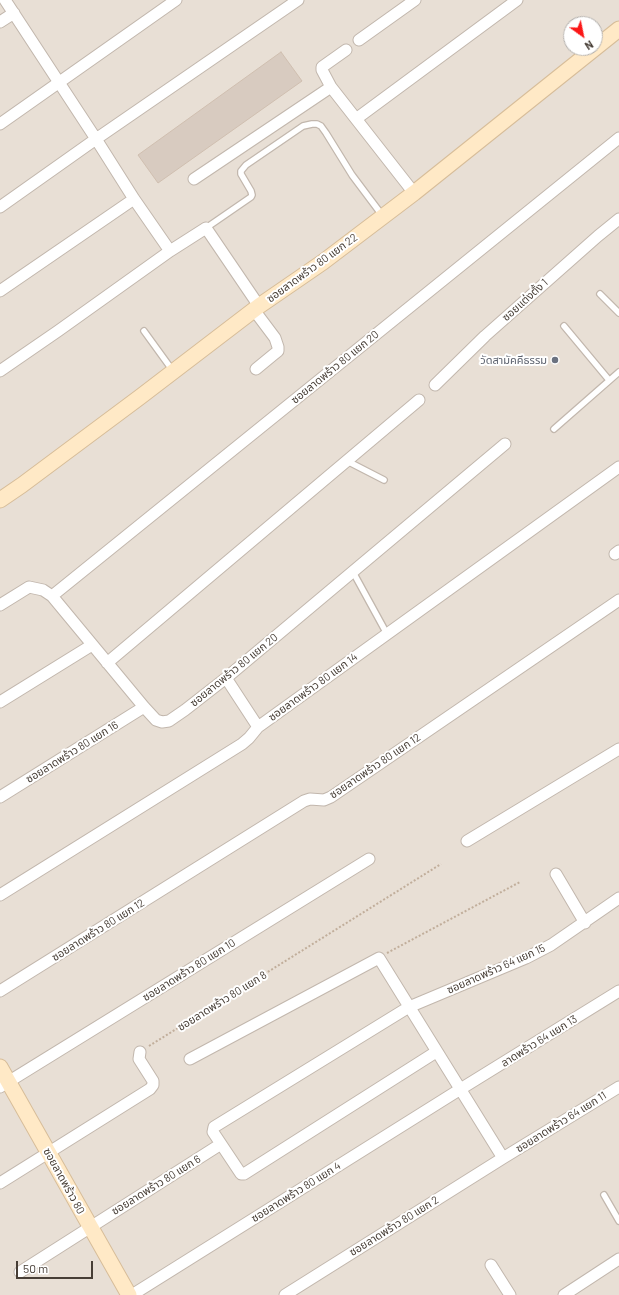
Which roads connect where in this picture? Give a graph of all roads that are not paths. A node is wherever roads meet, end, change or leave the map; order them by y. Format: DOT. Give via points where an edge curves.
graph roads {
  1 [pos="176,0"];
  2 [pos="298,0"];
  3 [pos="415,0"];
  4 [pos="517,0"];
  5 [pos="11,4"];
  6 [pos="0,22"];
  7 [pos="619,29"];
  8 [pos="359,40"];
  9 [pos="346,50"];
  10 [pos="59,82"];
  11 [pos="332,87"];
  12 [pos="356,119"];
  13 [pos="0,124"];
  14 [pos="96,138"];
  15 [pos="619,138"];
  16 [pos="194,179"];
  17 [pos="414,193"];
  18 [pos="134,199"];
  19 [pos="0,207"];
  20 [pos="383,216"];
  21 [pos="619,219"];
  22 [pos="206,228"];
  23 [pos="170,251"];
  24 [pos="0,291"];
  25 [pos="600,294"];
  26 [pos="256,308"];
  27 [pos="619,313"];
  28 [pos="564,326"];
  29 [pos="144,331"];
  30 [pos="256,369"];
  31 [pos="0,371"];
  32 [pos="173,372"];
  33 [pos="619,372"];
  34 [pos="609,380"];
  35 [pos="435,385"];
  36 [pos="419,400"];
  37 [pos="554,429"];
  38 [pos="505,444"];
  39 [pos="346,461"];
  40 [pos="619,467"];
  41 [pos="384,480"];
  42 [pos="0,500"];
  43 [pos="353,572"];
  44 [pos="52,596"];
  45 [pos="619,600"];
  46 [pos="0,606"];
  47 [pos="387,634"];
  48 [pos="92,645"];
  49 [pos="107,663"];
  50 [pos="226,678"];
  51 [pos="0,702"];
  52 [pos="144,707"];
  53 [pos="258,727"];
  54 [pos="619,749"];
  55 [pos="0,797"];
  56 [pos="467,841"];
  57 [pos="369,859"];
  58 [pos="556,874"];
  59 [pos="0,895"];
  60 [pos="619,898"];
  61 [pos="585,923"];
  62 [pos="0,991"];
  63 [pos="619,991"];
  64 [pos="409,1007"];
  65 [pos="140,1052"];
  66 [pos="436,1052"];
  67 [pos="190,1059"];
  68 [pos="0,1067"];
  69 [pos="4,1084"];
  70 [pos="619,1087"];
  71 [pos="460,1090"];
  72 [pos="221,1144"];
  73 [pos="49,1153"];
  74 [pos="503,1158"];
  75 [pos="0,1183"];
  76 [pos="604,1195"];
  77 [pos="619,1221"];
  78 [pos="90,1226"];
  79 [pos="619,1259"];
  80 [pos="491,1264"];
  81 [pos="20,1272"];
  82 [pos="130,1295"];
  83 [pos="285,1295"];
  84 [pos="510,1295"];
  85 [pos="564,1295"];
  1 -- 10 [label="street"];
  2 -- 14 [label="street"];
  3 -- 8 [label="street"];
  4 -- 12 [label="street"];
  5 -- 6 [label="street"];
  5 -- 10 [label="street"];
  7 -- 17 [label="street, ซอยลาดพร้าว 80 แยก 22"];
  9 -- 11 [label="street" via="322,67"];
  10 -- 13 [label="street"];
  10 -- 14 [label="street"];
  11 -- 12 [label="street"];
  11 -- 16 [label="street"];
  12 -- 17 [label="street"];
  14 -- 18 [label="street"];
  14 -- 19 [label="street"];
  15 -- 44 [label="street, ซอยลาดพร้าว 80 แยก 20"];
  17 -- 20 [label="street, ซอยลาดพร้าว 80 แยก 22"];
  18 -- 23 [label="street"];
  18 -- 24 [label="street"];
  20 -- 22 [label="lane" via="352,175 322,126 312,124 303,126 243,168 241,174 251,190 251,197"];
  20 -- 26 [label="street, ซอยลาดพร้าว 80 แยก 22" via="323,262"];
  21 -- 35 [label="street, ซอยแต่งตั้ง 1" via="485,336"];
  22 -- 23 [label="street"];
  22 -- 26 [label="street"];
  23 -- 31 [label="street"];
  25 -- 27 [label="lane"];
  26 -- 30 [label="street" via="275,338 278,351"];
  26 -- 32 [label="street, ซอยลาดพร้าว 80 แยก 22"];
  28 -- 34 [label="lane"];
  29 -- 32 [label="lane"];
  32 -- 42 [label="street, ซอยลาดพร้าว 80 แยก 22"];
  33 -- 34 [label="lane"];
  34 -- 37 [label="lane"];
  36 -- 39 [label="street"];
  38 -- 43 [label="street, ซอยลาดพร้าว 80 แยก 20"];
  39 -- 41 [label="lane"];
  39 -- 49 [label="street"];
  40 -- 47 [label="street, ซอยลาดพร้าว 80 แยก 14"];
  43 -- 47 [label="lane"];
  43 -- 50 [label="street, ซอยลาดพร้าว 80 แยก 20"];
  44 -- 46 [label="street, ซอยลาดพร้าว 80 แยก 20" via="43,590 29,587"];
  44 -- 48 [label="street, ซอยลาดพร้าว 80 แยก 20"];
  45 -- 62 [label="street, ซอยลาดพร้าว 80 แยก 12" via="330,798 304,801"];
  47 -- 53 [label="street, ซอยลาดพร้าว 80 แยก 14"];
  48 -- 49 [label="street, ซอยลาดพร้าว 80 แยก 20"];
  48 -- 51 [label="street"];
  49 -- 52 [label="street, ซอยลาดพร้าว 80 แยก 20"];
  50 -- 52 [label="street, ซอยลาดพร้าว 80 แยก 20" via="169,721 156,720"];
  50 -- 53 [label="street"];
  52 -- 55 [label="street, ซอยลาดพร้าว 80 แยก 16"];
  53 -- 59 [label="street, ซอยลาดพร้าว 80 แยก 14" via="242,744"];
  54 -- 56 [label="street"];
  57 -- 69 [label="street, ซอยลาดพร้าว 80 แยก 10"];
  58 -- 61 [label="street"];
  60 -- 61 [label="street, ซอยลาดพร้าว 64 แยก 15"];
  61 -- 64 [label="street, ซอยลาดพร้าว 64 แยก 15" via="526,958"];
  63 -- 71 [label="street, ลาดพร้าว 64 แยก 13"];
  64 -- 66 [label="street"];
  64 -- 67 [label="street" via="379,958"];
  64 -- 72 [label="street, ซอยลาดพร้าว 64 แยก 15" via="214,1127 213,1132"];
  65 -- 73 [label="street" via="139,1059 153,1081 150,1089"];
  66 -- 71 [label="street"];
  66 -- 72 [label="street" via="247,1173 241,1174"];
  68 -- 69 [label="street, ซอยลาดพร้าว 80"];
  69 -- 73 [label="street, ซอยลาดพร้าว 80"];
  70 -- 74 [label="street, ซอยลาดพร้าว 64 แยก 11"];
  71 -- 74 [label="street"];
  71 -- 82 [label="street, ซอยลาดพร้าว 80 แยก 4"];
  72 -- 78 [label="street, ซอยลาดพร้าว 80 แยก 6"];
  73 -- 75 [label="street"];
  73 -- 78 [label="street, ซอยลาดพร้าว 80"];
  74 -- 83 [label="street, ซอยลาดพร้าว 80 แยก 2"];
  76 -- 77 [label="lane"];
  78 -- 81 [label="street, ซอยลาดพร้าว 80 แยก 6"];
  78 -- 82 [label="street, ซอยลาดพร้าว 80"];
  79 -- 85 [label="street"];
  80 -- 84 [label="street"];
}
